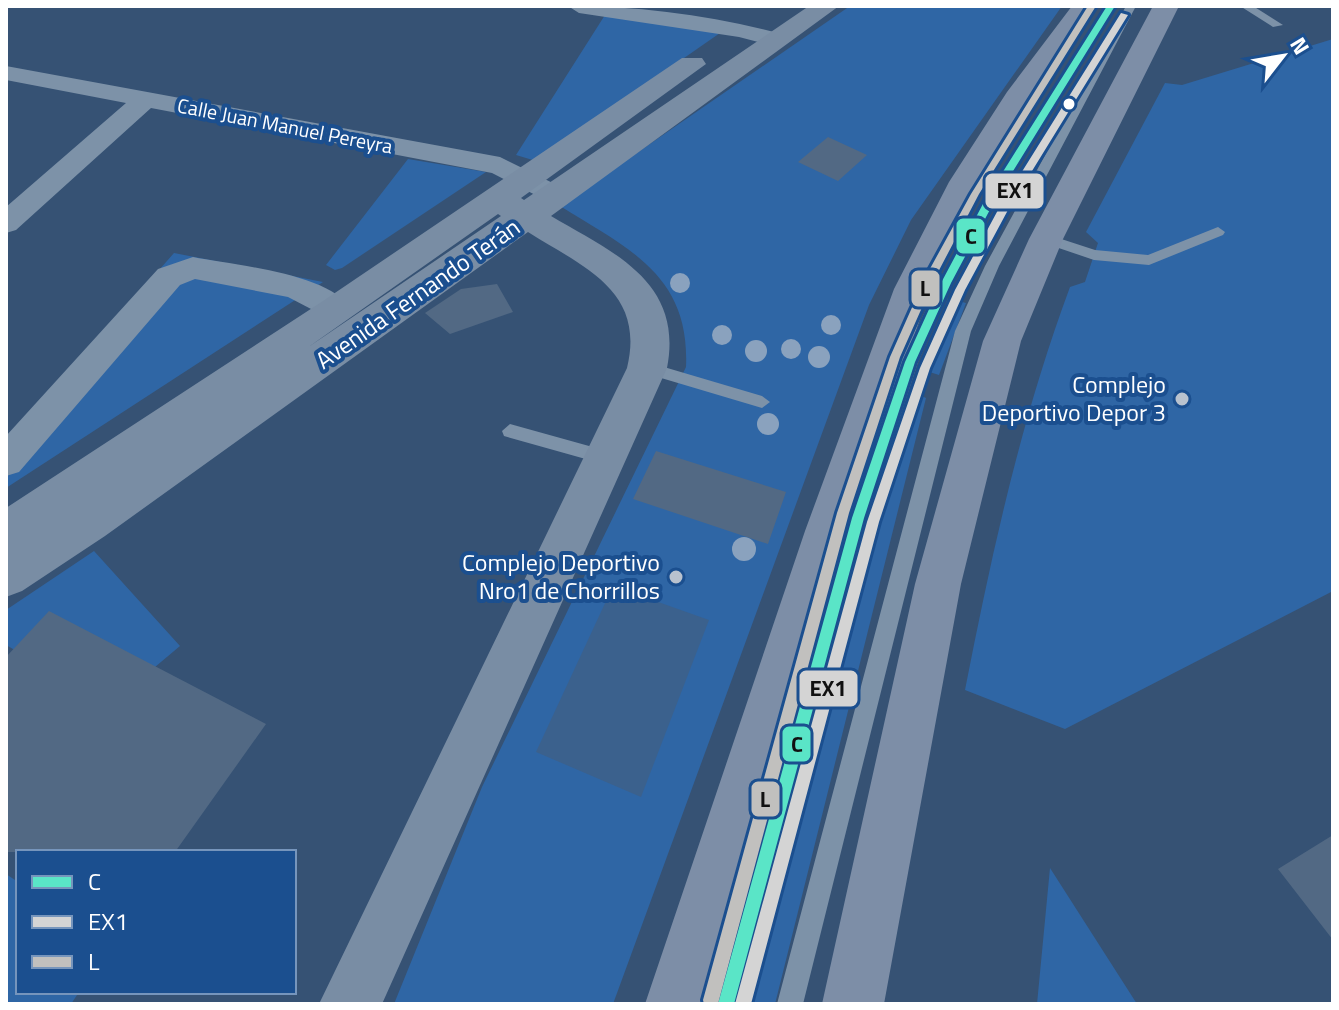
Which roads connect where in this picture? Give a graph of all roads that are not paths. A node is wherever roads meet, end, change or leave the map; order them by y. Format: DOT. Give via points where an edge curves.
graph roads {
  1 [pos="579,6"];
  2 [pos="826,6"];
  3 [pos="1086,6"];
  4 [pos="1111,6"];
  5 [pos="1131,6"];
  6 [pos="1166,6"];
  7 [pos="1245,6"];
  8 [pos="778,23"];
  9 [pos="1277,25"];
  10 [pos="740,30"];
  11 [pos="6,73"];
  12 [pos="146,99"];
  13 [pos="528,198"];
  14 [pos="6,223"];
  15 [pos="1218,232"];
  16 [pos="1046,239"];
  17 [pos="336,310"];
  18 [pos="647,368"];
  19 [pos="762,402"];
  20 [pos="510,431"];
  21 [pos="607,458"];
  22 [pos="6,461"];
  23 [pos="6,532"];
  24 [pos="6,576"];
  25 [pos="350,1004"];
  26 [pos="676,1004"];
  27 [pos="726,1004"];
  28 [pos="790,1004"];
  29 [pos="853,1004"];
  1 -- 10 [label="street"];
  2 -- 8 [label="main road, Avenida Fernando Terán"];
  3 -- 26 [label="main road" via="1017,98 965,182 912,289 827,531"];
  4 -- 27 [label="lane" via="1009,167 963,251 892,413 857,520"];
  5 -- 28 [label="lane" via="992,266 963,331"];
  6 -- 16 [label="main road"];
  7 -- 9 [label="lane"];
  8 -- 10 [label="main road, Avenida Fernando Terán"];
  8 -- 13 [label="main road, Avenida Fernando Terán"];
  10 -- 13 [label="main road, Avenida Fernando Terán"];
  11 -- 12 [label="street, Calle Juan Manuel Pereyra"];
  12 -- 13 [label="street, Calle Juan Manuel Pereyra" via="500,166"];
  12 -- 14 [label="street"];
  13 -- 17 [label="main road, Avenida Fernando Terán"];
  13 -- 18 [label="main road" via="620,273 645,308 651,350"];
  13 -- 24 [label="main road, Avenida Fernando Terán"];
  15 -- 16 [label="lane" via="1149,260 1094,255"];
  16 -- 29 [label="main road" via="1002,341 938,584"];
  17 -- 22 [label="street" via="296,288 193,268 179,271"];
  17 -- 23 [label="main road, Avenida Fernando Terán"];
  18 -- 19 [label="lane"];
  18 -- 21 [label="main road"];
  20 -- 21 [label="lane"];
  21 -- 25 [label="main road"];
}
